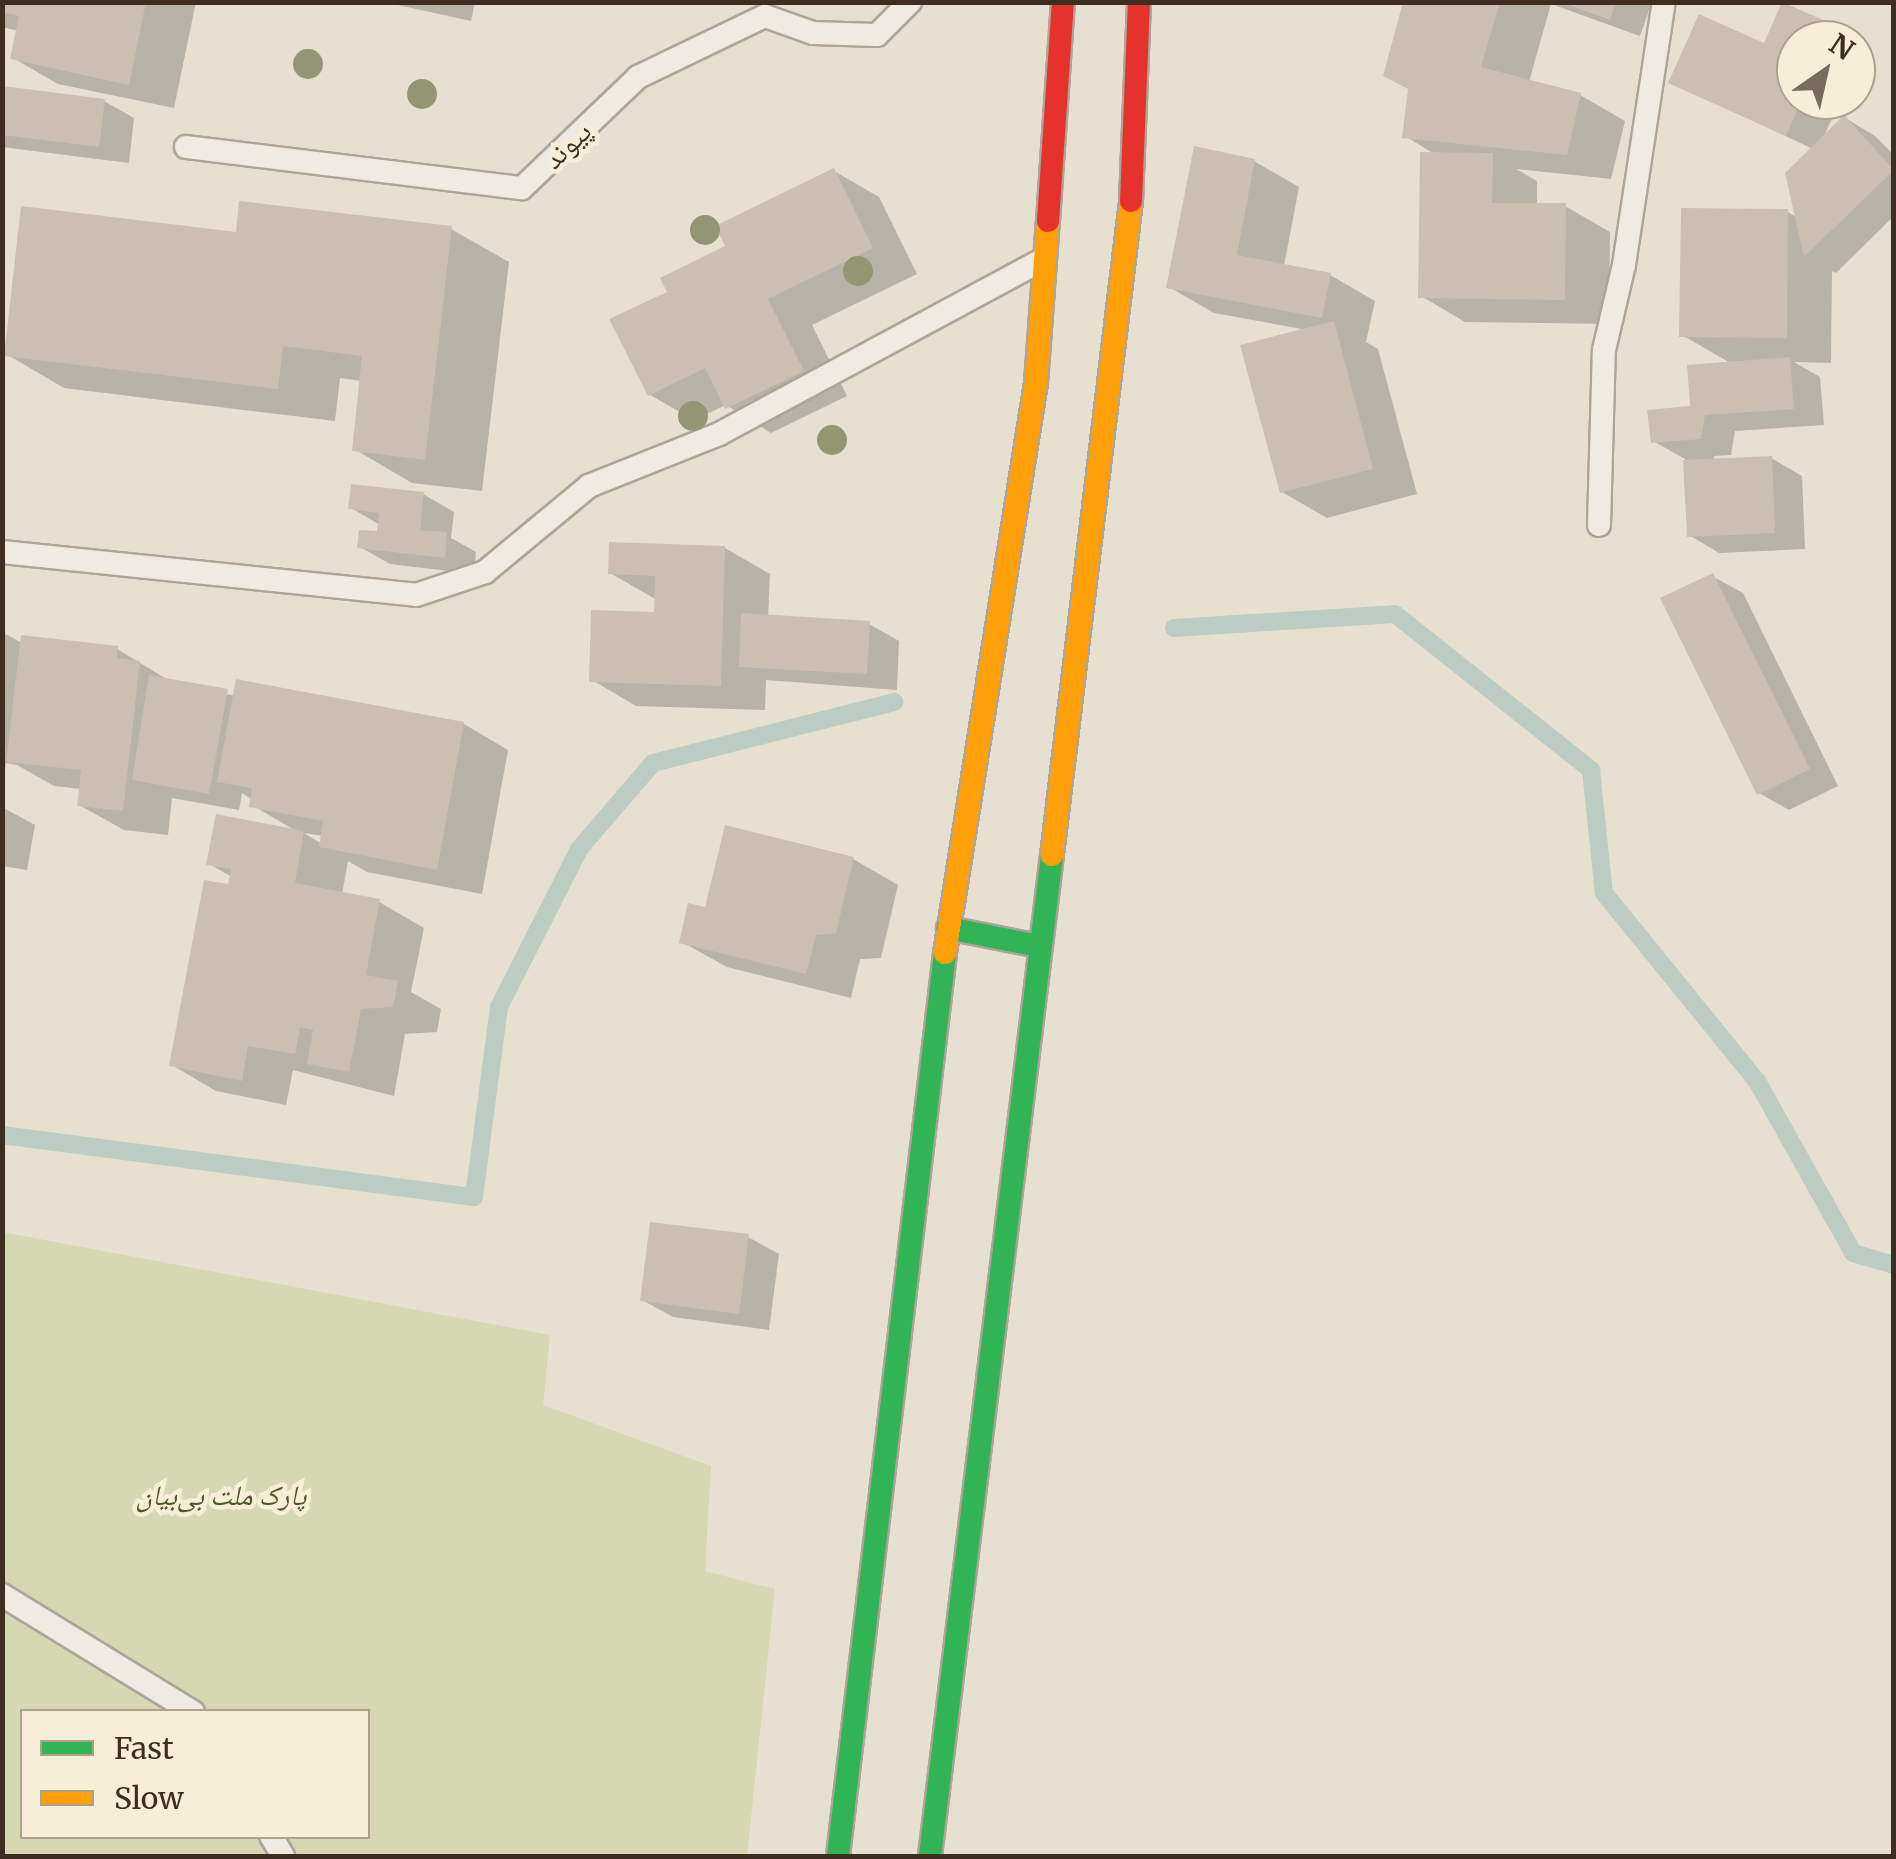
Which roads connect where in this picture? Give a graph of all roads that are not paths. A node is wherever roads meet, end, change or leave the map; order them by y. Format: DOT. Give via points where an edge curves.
graph roads {
  1 [pos="910,2"];
  2 [pos="1063,2"];
  3 [pos="1140,2"];
  4 [pos="1664,2"];
  5 [pos="755,9"];
  6 [pos="186,147"];
  7 [pos="1045,258"];
  8 [pos="1598,525"];
  9 [pos="2,552"];
  10 [pos="948,928"];
  11 [pos="1039,946"];
  12 [pos="2,1596"];
  13 [pos="188,1709"];
  14 [pos="838,1856"];
  15 [pos="930,1856"];
  1 -- 5 [label="lane, پیوند" via="876,35 812,33"];
  2 -- 7 [label="main road"];
  3 -- 11 [label="main road" via="1134,175"];
  4 -- 8 [label="lane" via="1624,266 1604,350"];
  5 -- 6 [label="lane, پیوند" via="638,77 522,188"];
  7 -- 9 [label="lane" via="719,434 589,486 484,572 416,595"];
  7 -- 10 [label="main road" via="1036,383"];
  10 -- 11 [label="main road"];
  10 -- 14 [label="main road"];
  11 -- 15 [label="main road"];
  12 -- 13 [label="lane"];
}
